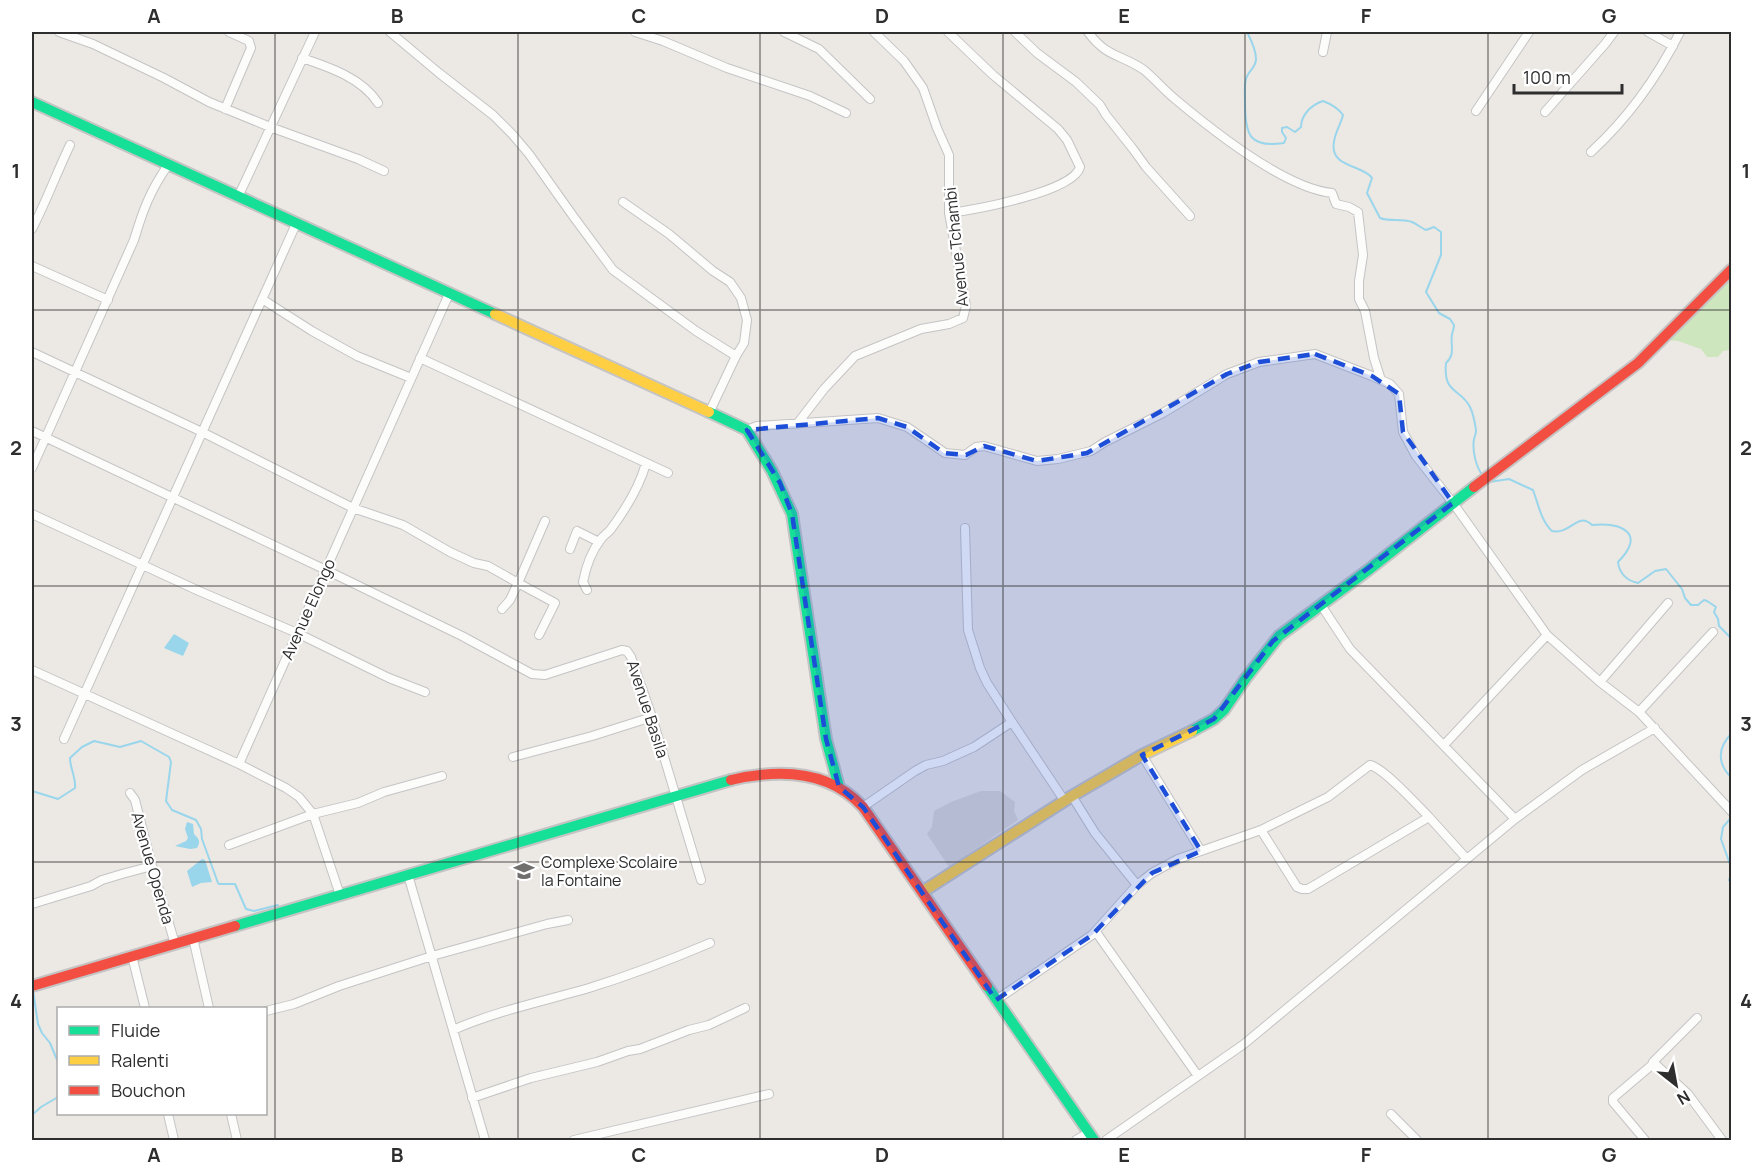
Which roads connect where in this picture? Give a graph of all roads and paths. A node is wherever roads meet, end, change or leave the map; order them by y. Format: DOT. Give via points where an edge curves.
graph roads {
  1 [pos="59,32"];
  2 [pos="229,32"];
  3 [pos="315,32"];
  4 [pos="390,32"];
  5 [pos="635,32"];
  6 [pos="784,32"];
  7 [pos="874,32"];
  8 [pos="948,32"];
  9 [pos="1015,32"];
  10 [pos="1088,32"];
  11 [pos="1327,32"];
  12 [pos="1529,32"];
  13 [pos="1614,32"];
  14 [pos="1648,32"];
  15 [pos="1680,32"];
  16 [pos="1673,46"];
  17 [pos="1323,52"];
  18 [pos="302,58"];
  19 [pos="870,99"];
  20 [pos="32,102"];
  21 [pos="378,103"];
  22 [pos="225,108"];
  23 [pos="1476,111"];
  24 [pos="846,112"];
  25 [pos="1545,112"];
  26 [pos="270,127"];
  27 [pos="70,145"];
  28 [pos="1591,152"];
  29 [pos="168,165"];
  30 [pos="384,171"];
  31 [pos="238,197"];
  32 [pos="623,202"];
  33 [pos="949,213"];
  34 [pos="1190,216"];
  35 [pos="296,224"];
  36 [pos="32,229"];
  37 [pos="32,266"];
  38 [pos="1731,269"];
  39 [pos="449,294"];
  40 [pos="262,299"];
  41 [pos="108,300"];
  42 [pos="32,351"];
  43 [pos="736,356"];
  44 [pos="420,358"];
  45 [pos="74,372"];
  46 [pos="411,378"];
  47 [pos="1380,380"];
  48 [pos="709,413"];
  49 [pos="797,424"];
  50 [pos="747,430"];
  51 [pos="32,431"];
  52 [pos="202,432"];
  53 [pos="45,438"];
  54 [pos="646,463"];
  55 [pos="32,468"];
  56 [pos="668,473"];
  57 [pos="172,498"];
  58 [pos="1453,503"];
  59 [pos="353,508"];
  60 [pos="32,514"];
  61 [pos="545,521"];
  62 [pos="965,528"];
  63 [pos="599,542"];
  64 [pos="570,549"];
  65 [pos="142,564"];
  66 [pos="326,570"];
  67 [pos="518,583"];
  68 [pos="587,590"];
  69 [pos="1668,603"];
  70 [pos="1322,605"];
  71 [pos="502,609"];
  72 [pos="1713,632"];
  73 [pos="297,633"];
  74 [pos="539,635"];
  75 [pos="1547,635"];
  76 [pos="32,670"];
  77 [pos="1600,682"];
  78 [pos="425,692"];
  79 [pos="84,693"];
  80 [pos="1639,712"];
  81 [pos="652,717"];
  82 [pos="1011,722"];
  83 [pos="1655,728"];
  84 [pos="64,739"];
  85 [pos="1444,745"];
  86 [pos="1142,755"];
  87 [pos="513,757"];
  88 [pos="239,764"];
  89 [pos="442,776"];
  90 [pos="839,787"];
  91 [pos="130,793"];
  92 [pos="675,795"];
  93 [pos="1068,798"];
  94 [pos="863,807"];
  95 [pos="1731,812"];
  96 [pos="313,814"];
  97 [pos="1429,817"];
  98 [pos="1515,819"];
  99 [pos="1261,830"];
  100 [pos="229,844"];
  101 [pos="1201,851"];
  102 [pos="1467,858"];
  103 [pos="152,866"];
  104 [pos="408,874"];
  105 [pos="701,880"];
  106 [pos="1137,885"];
  107 [pos="922,892"];
  108 [pos="340,895"];
  109 [pos="32,904"];
  110 [pos="568,920"];
  111 [pos="1096,932"];
  112 [pos="193,938"];
  113 [pos="710,943"];
  114 [pos="175,944"];
  115 [pos="132,956"];
  116 [pos="432,957"];
  117 [pos="35,985"];
  118 [pos="996,1000"];
  119 [pos="145,1007"];
  120 [pos="209,1007"];
  121 [pos="746,1008"];
  122 [pos="267,1011"];
  123 [pos="1698,1018"];
  124 [pos="453,1030"];
  125 [pos="1653,1064"];
  126 [pos="1198,1076"];
  127 [pos="769,1095"];
  128 [pos="472,1098"];
  129 [pos="1391,1114"];
  130 [pos="168,1115"];
  131 [pos="231,1115"];
  132 [pos="1091,1137"];
  133 [pos="174,1140"];
  134 [pos="237,1140"];
  135 [pos="484,1140"];
  136 [pos="574,1140"];
  137 [pos="1076,1140"];
  138 [pos="1106,1140"];
  139 [pos="1417,1140"];
  140 [pos="1645,1140"];
  141 [pos="1722,1140"];
  1 -- 22 [label="street"];
  2 -- 22 [label="street" via="249,41 251,48"];
  3 -- 18 [label="street"];
  4 -- 43 [label="street" via="512,134 619,275"];
  5 -- 24 [label="street"];
  6 -- 19 [label="street" via="819,49"];
  7 -- 33 [label="street, Avenue Tchambi" via="904,61 923,88 949,155"];
  8 -- 33 [label="street" via="1058,129 1080,167 1066,182 1040,193"];
  9 -- 34 [label="street" via="1100,105 1146,167"];
  10 -- 47 [label="street" via="1104,50 1147,72 1175,99 1250,157 1307,187 1332,193 1336,204 1358,212 1363,255 1359,299"];
  11 -- 17 [label="street"];
  12 -- 23 [label="street"];
  13 -- 25 [label="street"];
  14 -- 16 [label="street"];
  15 -- 16 [label="street"];
  16 -- 28 [label="street" via="1612,133"];
  18 -- 21 [label="street" via="355,81"];
  18 -- 26 [label="street"];
  20 -- 29 [label="street"];
  22 -- 26 [label="street"];
  26 -- 30 [label="street"];
  26 -- 31 [label="street"];
  27 -- 36 [label="street"];
  29 -- 31 [label="street"];
  29 -- 41 [label="street" via="145,204"];
  31 -- 35 [label="street"];
  32 -- 43 [label="street" via="730,282 741,298 747,320 744,343"];
  33 -- 49 [label="street, Avenue Tchambi" via="966,306 963,318 921,329 855,356"];
  35 -- 39 [label="street"];
  35 -- 40 [label="street"];
  37 -- 41 [label="street"];
  38 -- 58 [label="street" via="1638,363"];
  39 -- 44 [label="street, Avenue Elongo"];
  39 -- 48 [label="street"];
  40 -- 46 [label="street" via="357,356"];
  40 -- 52 [label="street"];
  41 -- 45 [label="street"];
  42 -- 45 [label="street"];
  43 -- 48 [label="street"];
  44 -- 46 [label="street, Avenue Elongo"];
  44 -- 54 [label="street"];
  45 -- 52 [label="street"];
  45 -- 53 [label="street"];
  46 -- 59 [label="street, Avenue Elongo"];
  47 -- 49 [label="street" via="1315,354 1259,362 1224,375 1091,451 1040,461 984,446 965,454 945,453 907,427 881,418"];
  47 -- 58 [label="street" via="1400,394 1403,432 1416,456"];
  48 -- 50 [label="street"];
  49 -- 50 [label="street"];
  50 -- 90 [label="street" via="780,483 792,514 826,739"];
  51 -- 53 [label="street"];
  52 -- 57 [label="street"];
  52 -- 59 [label="street"];
  53 -- 55 [label="street"];
  53 -- 57 [label="street"];
  54 -- 56 [label="street"];
  54 -- 63 [label="street" via="634,492"];
  57 -- 65 [label="street"];
  57 -- 66 [label="street"];
  58 -- 70 [label="street"];
  58 -- 75 [label="street"];
  59 -- 66 [label="street, Avenue Elongo"];
  59 -- 67 [label="street" via="403,525"];
  60 -- 65 [label="street"];
  61 -- 67 [label="street"];
  62 -- 82 [label="street" via="968,630 984,676"];
  63 -- 64 [label="street" via="577,531"];
  63 -- 68 [label="street" via="584,573"];
  65 -- 73 [label="street"];
  65 -- 79 [label="street"];
  66 -- 73 [label="street, Avenue Elongo"];
  66 -- 81 [label="street, Avenue Basila" via="532,674 545,675 627,651"];
  67 -- 71 [label="street"];
  67 -- 74 [label="street" via="555,603"];
  69 -- 77 [label="street"];
  70 -- 85 [label="street" via="1350,649"];
  70 -- 86 [label="street" via="1274,641 1214,719"];
  72 -- 80 [label="street"];
  73 -- 78 [label="street"];
  73 -- 88 [label="street, Avenue Elongo"];
  75 -- 77 [label="street"];
  75 -- 85 [label="street"];
  76 -- 79 [label="street"];
  77 -- 80 [label="street"];
  79 -- 84 [label="street"];
  79 -- 88 [label="street"];
  80 -- 83 [label="street"];
  81 -- 87 [label="street"];
  81 -- 92 [label="street, Avenue Basila"];
  82 -- 93 [label="street"];
  82 -- 94 [label="street" via="974,747 915,771"];
  83 -- 95 [label="street"];
  83 -- 98 [label="street" via="1582,770"];
  85 -- 98 [label="street"];
  86 -- 93 [label="street"];
  86 -- 101 [label="street"];
  88 -- 96 [label="street" via="286,788"];
  89 -- 96 [label="street"];
  90 -- 92 [label="street" via="811,775 773,772"];
  90 -- 94 [label="street"];
  91 -- 103 [label="street, Avenue Openda"];
  92 -- 104 [label="street"];
  92 -- 105 [label="street, Avenue Basila"];
  93 -- 106 [label="street"];
  93 -- 107 [label="street"];
  94 -- 107 [label="street"];
  96 -- 100 [label="street"];
  96 -- 108 [label="street"];
  97 -- 99 [label="street" via="1384,773 1370,765 1328,796"];
  97 -- 99 [label="street" via="1308,889 1297,887"];
  97 -- 102 [label="street"];
  98 -- 102 [label="street"];
  99 -- 101 [label="street"];
  101 -- 106 [label="street" via="1178,859"];
  102 -- 126 [label="street" via="1244,1044"];
  103 -- 109 [label="street"];
  103 -- 114 [label="street, Avenue Openda"];
  104 -- 108 [label="street"];
  104 -- 116 [label="street"];
  106 -- 118 [label="street" via="1092,934"];
  107 -- 118 [label="street"];
  108 -- 112 [label="street"];
  110 -- 116 [label="street"];
  111 -- 126 [label="street"];
  112 -- 114 [label="street"];
  112 -- 120 [label="street"];
  113 -- 124 [label="street" via="655,967"];
  114 -- 115 [label="street"];
  115 -- 117 [label="street"];
  115 -- 119 [label="street"];
  116 -- 122 [label="street"];
  116 -- 124 [label="street"];
  118 -- 132 [label="street"];
  121 -- 128 [label="street" via="647,1047"];
  123 -- 125 [label="street"];
  124 -- 128 [label="street"];
  125 -- 140 [label="street" via="1612,1098"];
  125 -- 141 [label="street" via="1688,1094"];
  126 -- 138 [label="street"];
  127 -- 136 [label="street"];
  128 -- 135 [label="street"];
  129 -- 139 [label="street"];
  130 -- 133 [label="street"];
  131 -- 134 [label="street"];
  132 -- 137 [label="street"];
}
